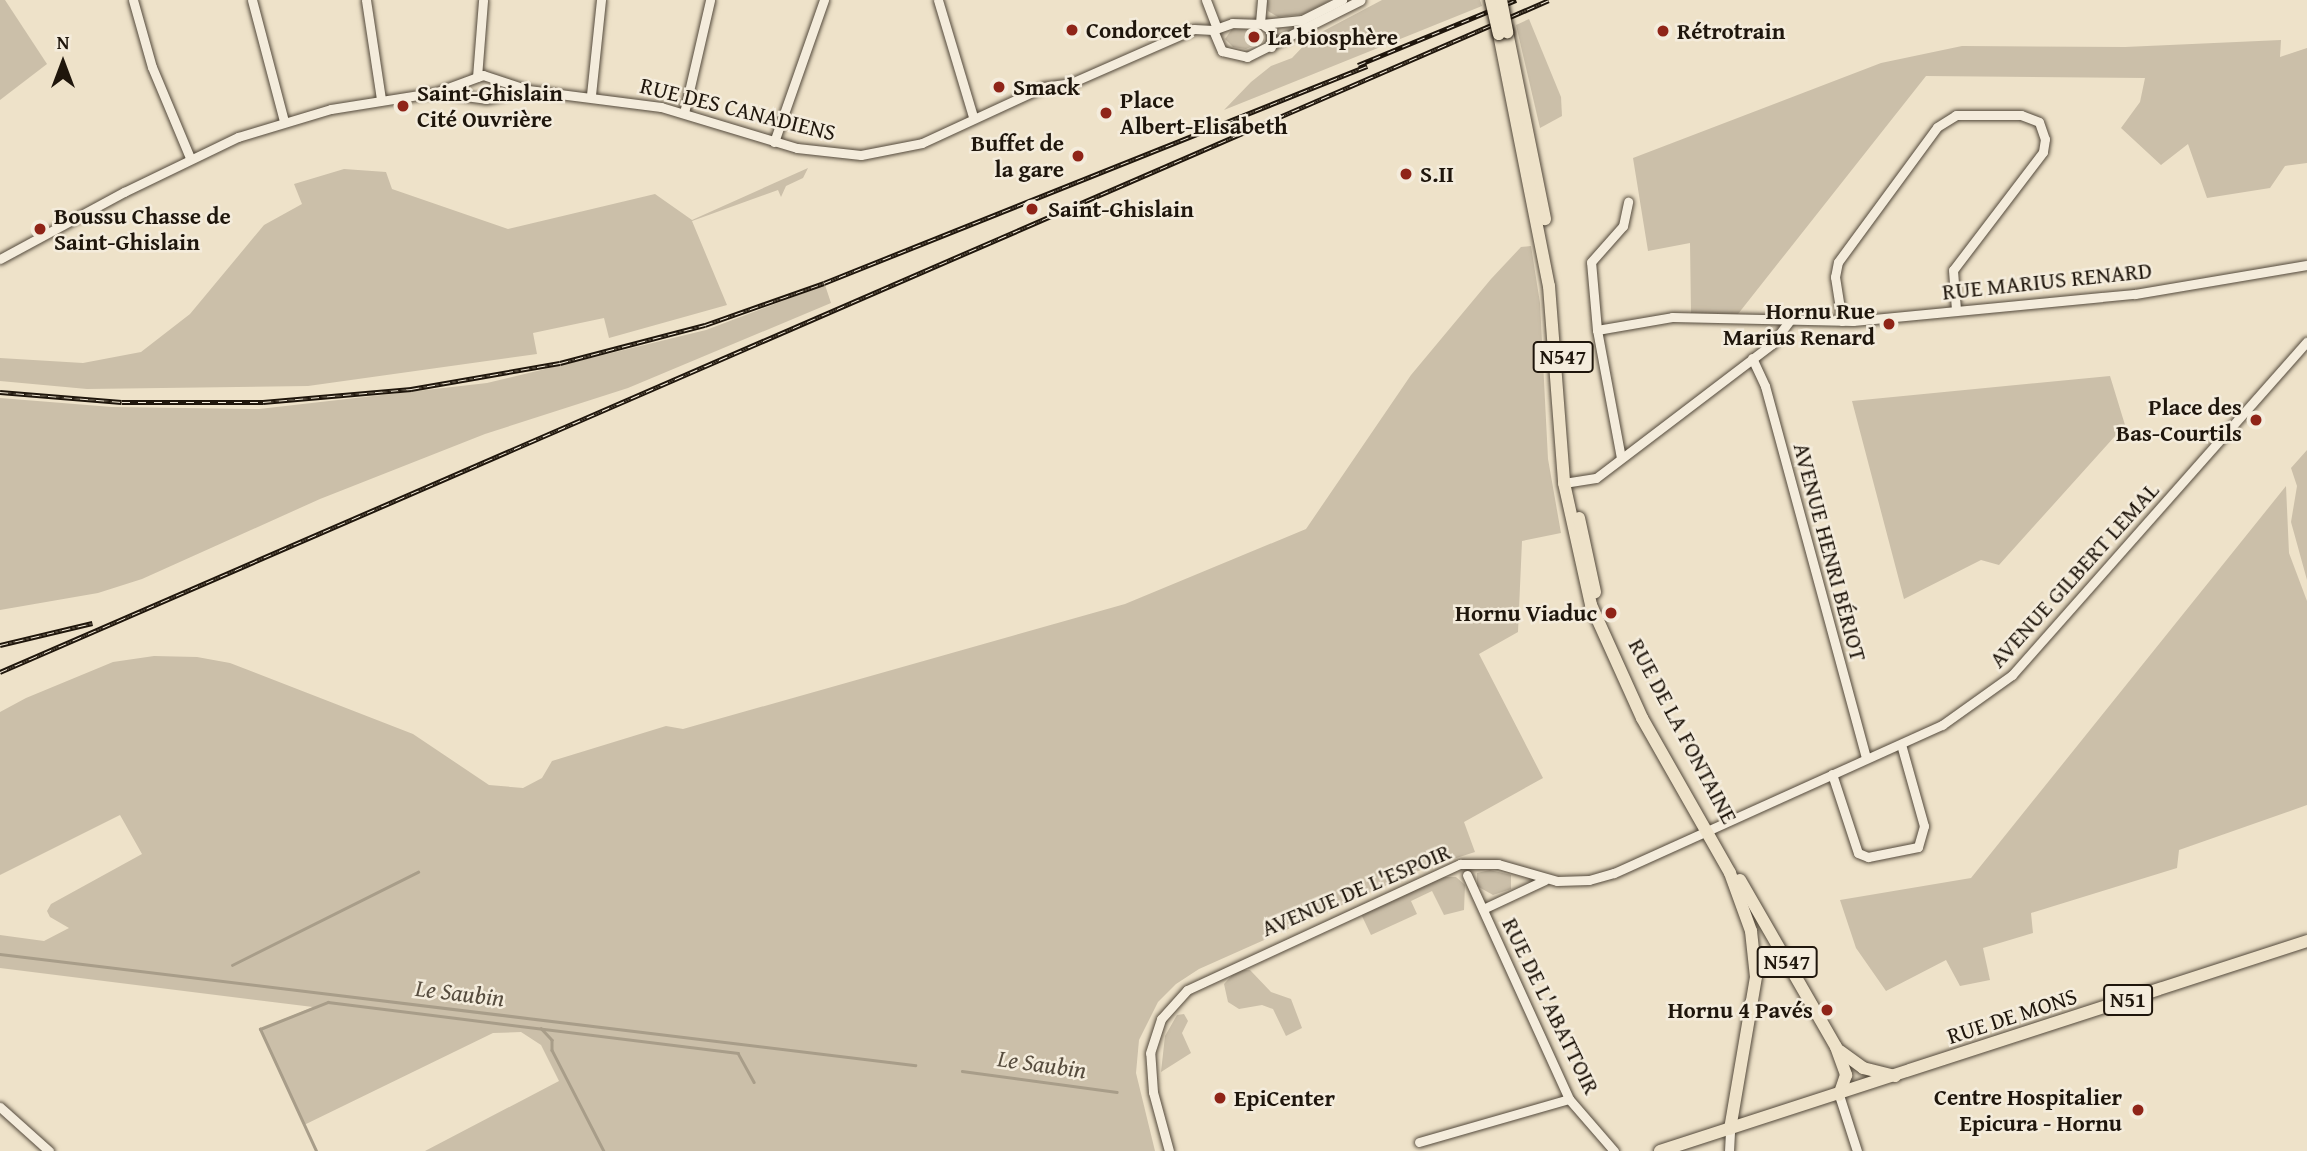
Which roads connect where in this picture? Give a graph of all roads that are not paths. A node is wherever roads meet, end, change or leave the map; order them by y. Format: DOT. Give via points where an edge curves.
graph roads {
  1 [pos="133,0"];
  2 [pos="252,0"];
  3 [pos="366,0"];
  4 [pos="483,0"];
  5 [pos="601,0"];
  6 [pos="710,0"];
  7 [pos="824,0"];
  8 [pos="937,0"];
  9 [pos="1206,0"];
  10 [pos="1262,0"];
  11 [pos="1342,0"];
  12 [pos="1361,0"];
  13 [pos="1491,0"];
  14 [pos="1501,0"];
  15 [pos="1261,23"];
  16 [pos="1214,28"];
  17 [pos="1503,33"];
  18 [pos="1271,47"];
  19 [pos="482,57"];
  20 [pos="476,79"];
  21 [pos="493,79"];
  22 [pos="528,90"];
  23 [pos="437,92"];
  24 [pos="591,94"];
  25 [pos="493,95"];
  26 [pos="477,97"];
  27 [pos="381,99"];
  28 [pos="684,113"];
  29 [pos="973,117"];
  30 [pos="284,121"];
  31 [pos="774,142"];
  32 [pos="190,158"];
  33 [pos="1628,202"];
  34 [pos="0,259"];
  35 [pos="2307,265"];
  36 [pos="1956,310"];
  37 [pos="1790,320"];
  38 [pos="1842,321"];
  39 [pos="1597,330"];
  40 [pos="2307,342"];
  41 [pos="1752,358"];
  42 [pos="1621,458"];
  43 [pos="1568,483"];
  44 [pos="1901,744"];
  45 [pos="1867,758"];
  46 [pos="1832,774"];
  47 [pos="1707,830"];
  48 [pos="1466,874"];
  49 [pos="1545,880"];
  50 [pos="1483,909"];
  51 [pos="2307,941"];
  52 [pos="1784,958"];
  53 [pos="1755,964"];
  54 [pos="1836,1047"];
  55 [pos="1896,1076"];
  56 [pos="1839,1095"];
  57 [pos="1569,1099"];
  58 [pos="0,1107"];
  59 [pos="1730,1129"];
  60 [pos="1419,1142"];
  61 [pos="49,1151"];
  62 [pos="1169,1151"];
  63 [pos="1614,1151"];
  64 [pos="1660,1151"];
  65 [pos="1686,1151"];
  66 [pos="1729,1151"];
  67 [pos="1857,1151"];
  1 -- 32 [label="street" via="152,66"];
  2 -- 30 [label="street"];
  3 -- 27 [label="street"];
  4 -- 19 [label="street"];
  5 -- 24 [label="street"];
  6 -- 28 [label="street"];
  7 -- 31 [label="street"];
  8 -- 29 [label="street"];
  9 -- 16 [label="street"];
  10 -- 15 [label="street"];
  11 -- 15 [label="street" via="1302,20"];
  12 -- 18 [label="street"];
  13 -- 17 [label="main road, N547, bridge"];
  14 -- 17 [label="main road, bridge"];
  15 -- 16 [label="street"];
  15 -- 18 [label="street" via="1271,30"];
  16 -- 18 [label="street" via="1216,43 1230,55 1247,57"];
  16 -- 29 [label="street" via="1194,29 1071,83 1047,85"];
  17 -- 43 [label="main road, RUE DE LA FONTAINE / N547" via="1558,305"];
  19 -- 20 [label="street"];
  19 -- 21 [label="street"];
  20 -- 21 [label="street, RUE DES CANADIENS"];
  20 -- 23 [label="street, RUE DES CANADIENS"];
  20 -- 26 [label="street"];
  21 -- 22 [label="street, RUE DES CANADIENS"];
  21 -- 25 [label="street"];
  22 -- 24 [label="street, RUE DES CANADIENS"];
  22 -- 25 [label="street, RUE DES CANADIENS"];
  23 -- 26 [label="street, RUE DES CANADIENS"];
  23 -- 27 [label="street, RUE DES CANADIENS"];
  24 -- 28 [label="street, RUE DES CANADIENS"];
  25 -- 26 [label="street, RUE DES CANADIENS"];
  27 -- 30 [label="street, RUE DES CANADIENS"];
  28 -- 31 [label="street, RUE DES CANADIENS"];
  29 -- 31 [label="street, RUE DES CANADIENS" via="922,143 874,154 837,155"];
  30 -- 32 [label="street, RUE DES CANADIENS"];
  32 -- 34 [label="street, RUE DES CANADIENS"];
  33 -- 39 [label="street" via="1623,226 1591,262"];
  35 -- 36 [label="street, RUE MARIUS RENARD" via="2134,294"];
  36 -- 38 [label="street, RUE MARIUS RENARD"];
  36 -- 38 [label="street" via="1953,270 2043,152 2045,139 2039,122 2021,115 1956,115 1937,127 1838,262"];
  37 -- 38 [label="street, RUE MARIUS RENARD"];
  37 -- 39 [label="street, RUE MARIUS RENARD" via="1672,317"];
  37 -- 41 [label="street" via="1782,334"];
  39 -- 42 [label="street"];
  40 -- 44 [label="street, AVENUE GILBERT LEMAL" via="2012,675 1975,705"];
  41 -- 42 [label="street"];
  41 -- 45 [label="street, AVENUE HENRI BÉRIOT" via="1765,386"];
  42 -- 43 [label="street" via="1596,478"];
  43 -- 47 [label="main road, RUE DE LA FONTAINE / N547" via="1611,639"];
  44 -- 45 [label="street, AVENUE GILBERT LEMAL"];
  44 -- 46 [label="street" via="1924,826 1918,847 1868,857 1858,853"];
  45 -- 46 [label="street, AVENUE GILBERT LEMAL"];
  46 -- 47 [label="street, AVENUE GILBERT LEMAL"];
  47 -- 49 [label="street, AVENUE DE L'ESPOIR" via="1594,879"];
  47 -- 52 [label="main road, RUE DE LA FONTAINE / N547"];
  47 -- 53 [label="main road, RUE DE LA FONTAINE / N547" via="1747,914"];
  48 -- 50 [label="street, RUE DE L'ABATTOIR"];
  49 -- 50 [label="street, RUE DE L'ABATTOIR"];
  49 -- 62 [label="street, AVENUE DE L'ESPOIR" via="1498,864 1460,864 1187,990 1161,1019 1150,1053 1153,1092"];
  50 -- 57 [label="street, RUE DE L'ABATTOIR"];
  51 -- 55 [label="main road, RUE DE MONS / N51"];
  52 -- 53 [label="street"];
  52 -- 54 [label="main road, N547"];
  53 -- 59 [label="main road, RUE DE LA FONTAINE / N547"];
  54 -- 55 [label="main road" via="1863,1068"];
  54 -- 56 [label="main road" via="1846,1075"];
  55 -- 56 [label="main road, RUE DE MONS / N51"];
  56 -- 59 [label="main road, RUE DE MONS / N51"];
  56 -- 67 [label="street"];
  57 -- 60 [label="street"];
  57 -- 63 [label="street, RUE DE L'ABATTOIR"];
  58 -- 61 [label="street"];
  59 -- 64 [label="main road, N51"];
  59 -- 65 [label="main road, N51" via="1717,1140"];
  59 -- 66 [label="street"];
}
